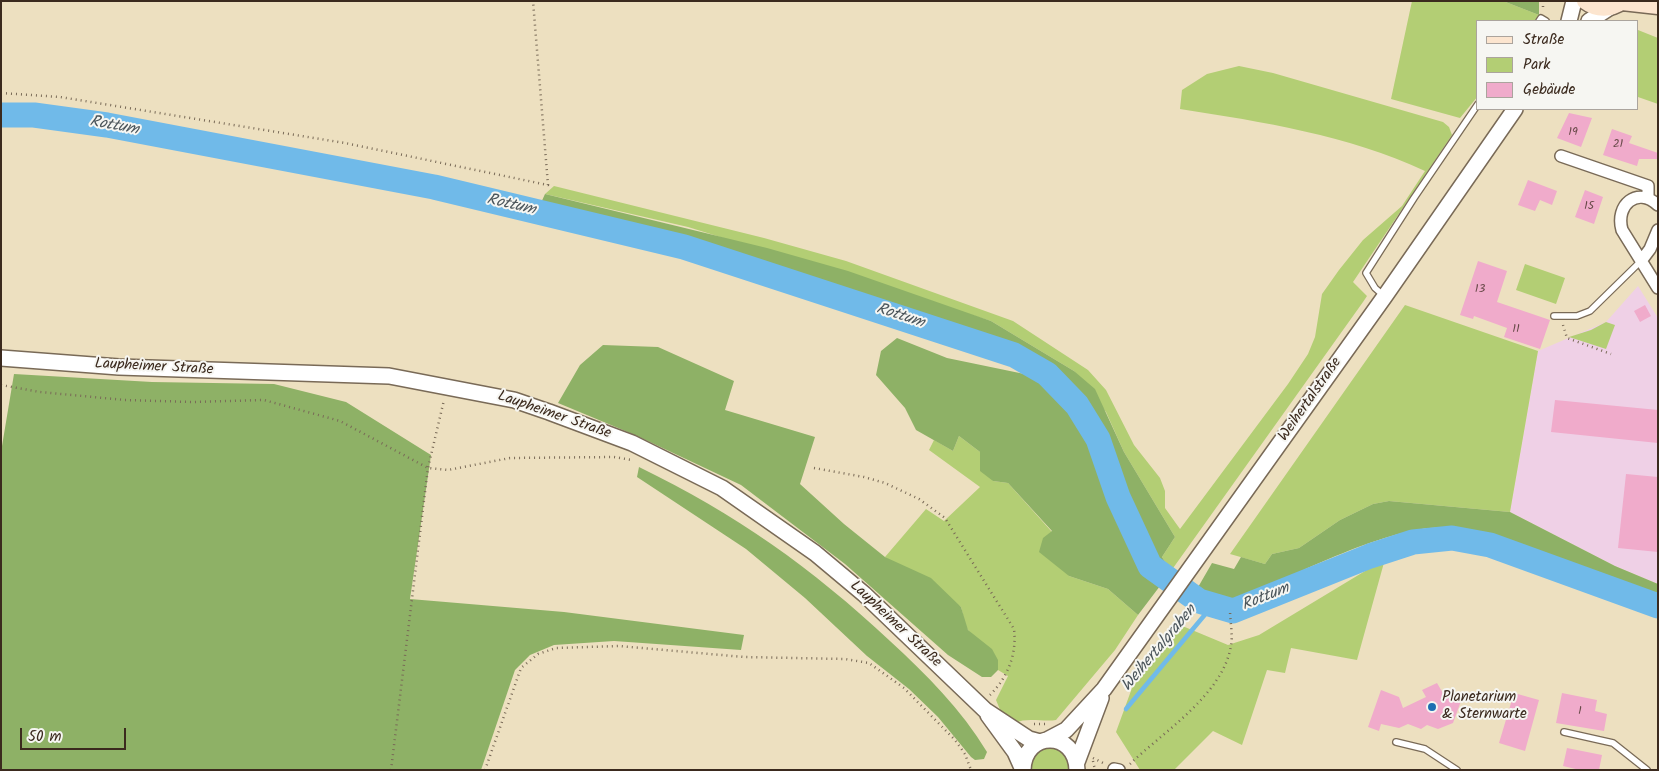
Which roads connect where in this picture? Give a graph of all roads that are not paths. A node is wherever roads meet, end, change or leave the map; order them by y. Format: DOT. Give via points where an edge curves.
graph roads {
  1 [pos="1574,1"];
  2 [pos="1585,1"];
  3 [pos="1618,4"];
  4 [pos="1658,6"];
  5 [pos="1569,20"];
  6 [pos="1591,20"];
  7 [pos="1476,107"];
  8 [pos="1513,110"];
  9 [pos="1561,156"];
  10 [pos="1648,198"];
  11 [pos="1658,205"];
  12 [pos="1658,230"];
  13 [pos="1641,261"];
  14 [pos="1658,288"];
  15 [pos="1385,296"];
  16 [pos="1554,316"];
  17 [pos="1,358"];
  18 [pos="1104,689"];
  19 [pos="982,707"];
  20 [pos="1564,732"];
  21 [pos="1043,741"];
  22 [pos="1396,742"];
  23 [pos="1077,766"];
  24 [pos="1023,770"];
  25 [pos="1458,770"];
  26 [pos="1647,770"];
  1 -- 5 [label="street"];
  2 -- 3 [label="main road" via="1594,6"];
  3 -- 4 [label="main road"];
  3 -- 6 [label="street"];
  7 -- 15 [label="lane" via="1366,273 1374,288"];
  8 -- 15 [label="street, Weihertalstraße"];
  9 -- 10 [label="street" via="1648,186"];
  10 -- 11 [label="street"];
  10 -- 13 [label="street" via="1628,201 1620,213 1622,230"];
  12 -- 13 [label="street"];
  13 -- 14 [label="street"];
  13 -- 16 [label="lane" via="1590,311 1577,316"];
  15 -- 18 [label="street, Weihertalstraße"];
  17 -- 19 [label="street, Laupheimer Straße" via="119,367 389,376 514,400 549,412 632,443 722,488 815,553 864,594"];
  18 -- 21 [label="street, Weihertalstraße" via="1066,730"];
  18 -- 23 [label="street, Weihertalstraße"];
  19 -- 21 [label="street, Laupheimer Straße" via="1029,738"];
  19 -- 24 [label="street, Laupheimer Straße" via="1015,752"];
  20 -- 26 [label="lane" via="1613,743"];
  21 -- 23 [label="street, Laupheimer Straße" via="1063,743 1070,748"];
  21 -- 24 [label="street" via="1026,754"];
  22 -- 25 [label="lane" via="1425,749"];
}
